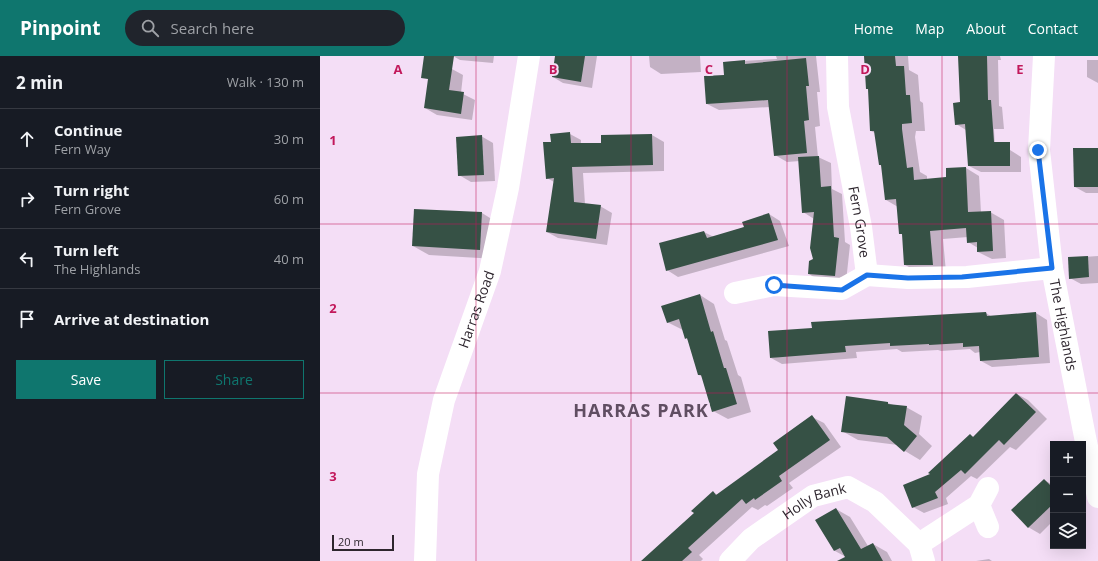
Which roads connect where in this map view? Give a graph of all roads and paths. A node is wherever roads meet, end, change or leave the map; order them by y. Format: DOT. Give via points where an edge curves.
graph roads {
  1 [pos="529,56"];
  2 [pos="837,56"];
  3 [pos="1044,56"];
  4 [pos="1052,268"];
  5 [pos="867,275"];
  6 [pos="734,292"];
  7 [pos="1098,497"];
  8 [pos="988,527"];
  9 [pos="921,553"];
  10 [pos="425,561"];
  11 [pos="730,561"];
  1 -- 10 [label="street, Harras Road" via="508,188 490,271 444,400 428,474"];
  2 -- 5 [label="street, Fern Grove" via="838,106"];
  3 -- 4 [label="street, The Highlands" via="1038,150"];
  4 -- 5 [label="street, Fern Grove" via="962,277 908,278"];
  4 -- 7 [label="street, The Highlands"];
  5 -- 6 [label="street" via="842,290 774,285"];
  8 -- 9 [label="street, Holly Bank" via="984,497"];
  9 -- 11 [label="street, Holly Bank" via="875,502 848,487 813,496 751,539"];
}
